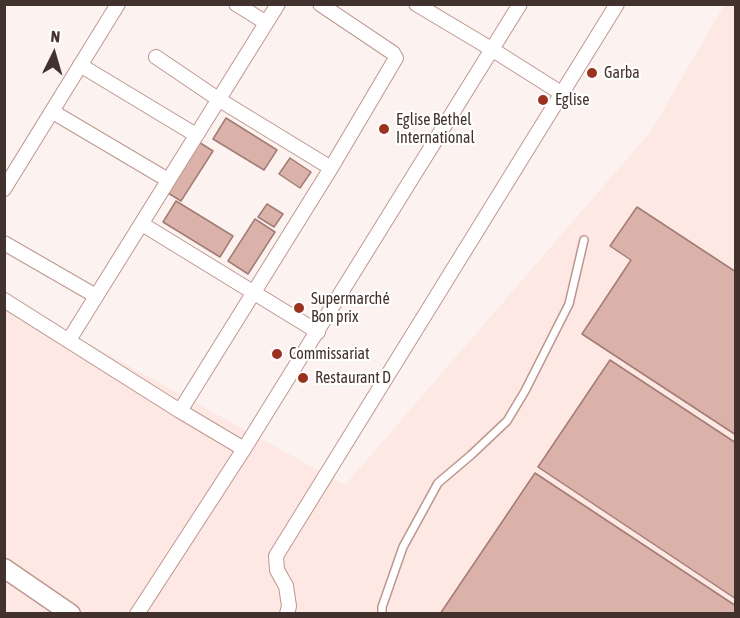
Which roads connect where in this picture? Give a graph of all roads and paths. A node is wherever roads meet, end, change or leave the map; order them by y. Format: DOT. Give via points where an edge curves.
graph roads {
  1 [pos="118,4"];
  2 [pos="236,4"];
  3 [pos="278,4"];
  4 [pos="320,4"];
  5 [pos="416,4"];
  6 [pos="520,4"];
  7 [pos="617,4"];
  8 [pos="265,22"];
  9 [pos="493,50"];
  10 [pos="156,57"];
  11 [pos="80,65"];
  12 [pos="561,93"];
  13 [pos="218,99"];
  14 [pos="53,112"];
  15 [pos="196,135"];
  16 [pos="331,168"];
  17 [pos="168,180"];
  18 [pos="4,189"];
  19 [pos="142,224"];
  20 [pos="584,240"];
  21 [pos="4,243"];
  22 [pos="252,293"];
  23 [pos="96,296"];
  24 [pos="4,300"];
  25 [pos="318,332"];
  26 [pos="69,340"];
  27 [pos="180,411"];
  28 [pos="244,449"];
  29 [pos="4,568"];
  30 [pos="71,614"];
  31 [pos="137,614"];
  32 [pos="287,614"];
  33 [pos="382,614"];
  1 -- 11 [label="street"];
  2 -- 8 [label="street"];
  3 -- 8 [label="street"];
  4 -- 16 [label="street" via="396,58"];
  5 -- 9 [label="street"];
  6 -- 9 [label="street"];
  7 -- 12 [label="street"];
  8 -- 13 [label="street"];
  9 -- 12 [label="street"];
  9 -- 25 [label="street"];
  10 -- 13 [label="street"];
  11 -- 14 [label="street"];
  11 -- 15 [label="street"];
  12 -- 32 [label="street" via="276,556 277,570 286,586"];
  13 -- 15 [label="street"];
  13 -- 16 [label="street"];
  14 -- 17 [label="street"];
  14 -- 18 [label="street"];
  15 -- 17 [label="street"];
  16 -- 22 [label="street"];
  17 -- 19 [label="street"];
  19 -- 22 [label="street"];
  19 -- 23 [label="street"];
  20 -- 33 [label="lane" via="569,304 525,391 507,421 438,483 403,547"];
  21 -- 23 [label="street"];
  22 -- 25 [label="street"];
  22 -- 27 [label="street"];
  23 -- 26 [label="street"];
  24 -- 26 [label="street"];
  25 -- 28 [label="street"];
  26 -- 27 [label="street"];
  27 -- 28 [label="street"];
  28 -- 31 [label="street"];
  29 -- 30 [label="street"];
}
